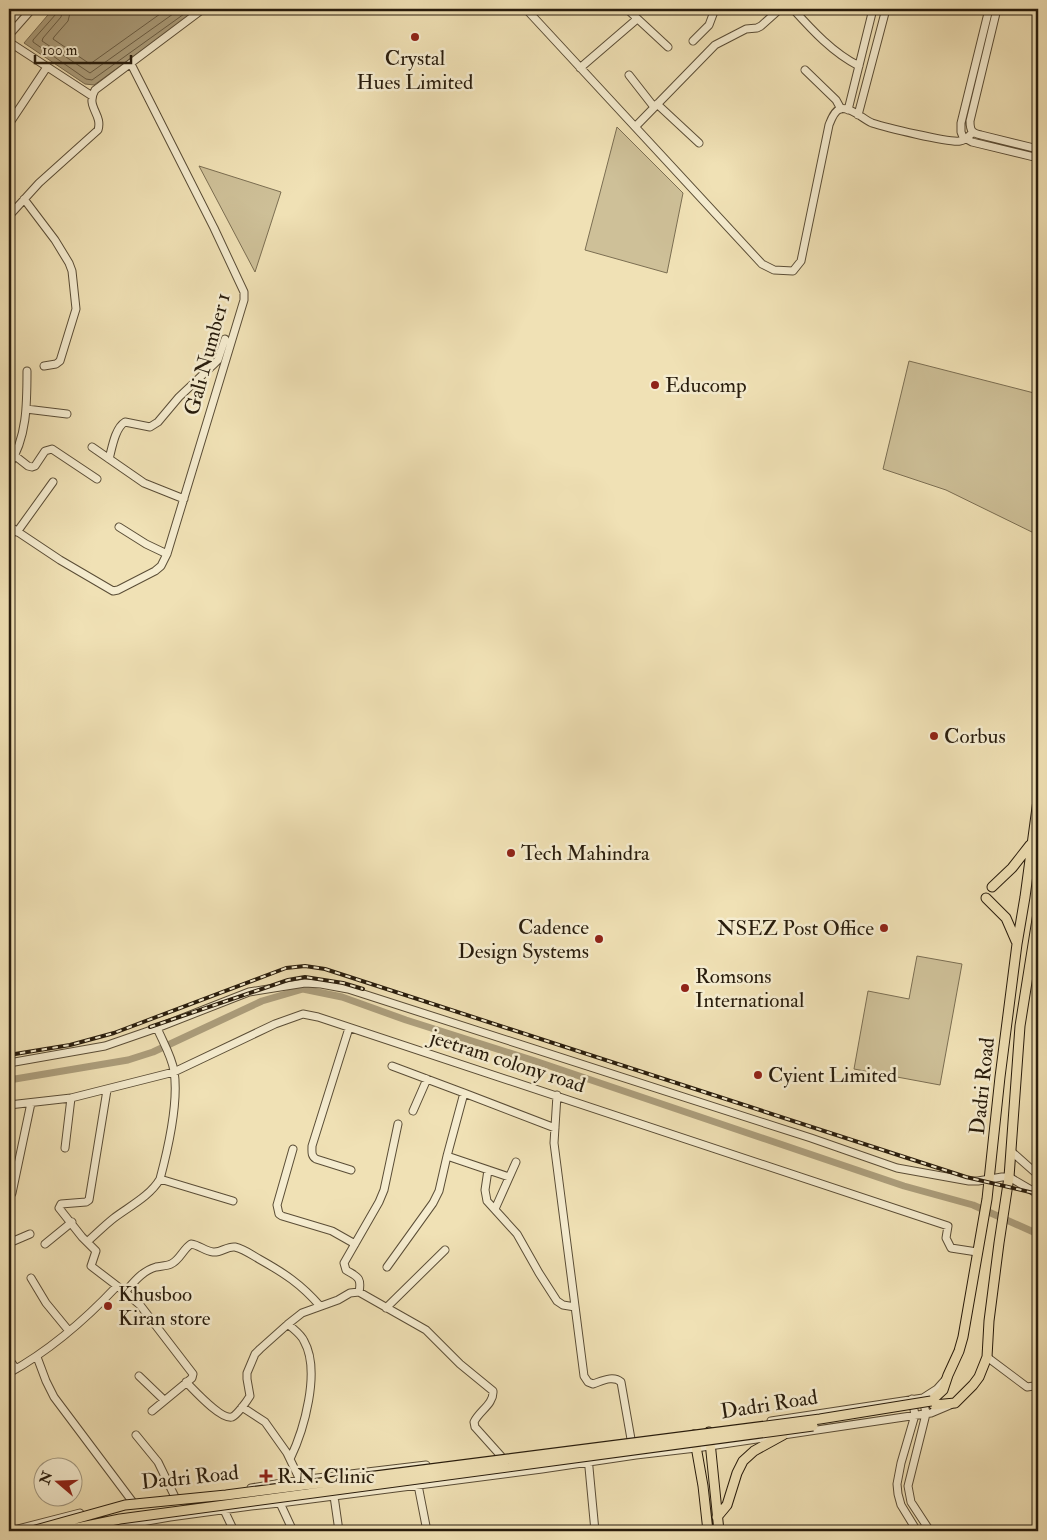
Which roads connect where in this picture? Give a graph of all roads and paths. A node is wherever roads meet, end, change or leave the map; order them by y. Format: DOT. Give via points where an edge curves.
graph roads {
  1 [pos="21,9"];
  2 [pos="32,9"];
  3 [pos="203,9"];
  4 [pos="526,9"];
  5 [pos="627,9"];
  6 [pos="715,9"];
  7 [pos="780,9"];
  8 [pos="793,9"];
  9 [pos="873,9"];
  10 [pos="886,9"];
  11 [pos="989,9"];
  12 [pos="997,9"];
  13 [pos="638,19"];
  14 [pos="9,23"];
  15 [pos="985,24"];
  16 [pos="993,26"];
  17 [pos="9,35"];
  18 [pos="693,41"];
  19 [pos="9,42"];
  20 [pos="668,47"];
  21 [pos="131,64"];
  22 [pos="859,66"];
  23 [pos="46,67"];
  24 [pos="580,68"];
  25 [pos="805,70"];
  26 [pos="629,75"];
  27 [pos="92,96"];
  28 [pos="656,106"];
  29 [pos="844,109"];
  30 [pos="858,115"];
  31 [pos="9,124"];
  32 [pos="636,126"];
  33 [pos="972,133"];
  34 [pos="965,140"];
  35 [pos="699,143"];
  36 [pos="1038,149"];
  37 [pos="1038,158"];
  38 [pos="24,199"];
  39 [pos="9,216"];
  40 [pos="225,339"];
  41 [pos="44,366"];
  42 [pos="27,372"];
  43 [pos="26,409"];
  44 [pos="67,414"];
  45 [pos="92,447"];
  46 [pos="14,456"];
  47 [pos="109,459"];
  48 [pos="9,465"];
  49 [pos="97,480"];
  50 [pos="53,482"];
  51 [pos="184,499"];
  52 [pos="9,526"];
  53 [pos="119,527"];
  54 [pos="17,532"];
  55 [pos="167,554"];
  56 [pos="1038,800"];
  57 [pos="1032,842"];
  58 [pos="992,887"];
  59 [pos="986,898"];
  60 [pos="1038,914"];
  61 [pos="1017,944"];
  62 [pos="349,1028"];
  63 [pos="158,1031"];
  64 [pos="9,1063"];
  65 [pos="392,1066"];
  66 [pos="174,1072"];
  67 [pos="427,1079"];
  68 [pos="107,1090"];
  69 [pos="464,1093"];
  70 [pos="557,1095"];
  71 [pos="70,1098"];
  72 [pos="32,1103"];
  73 [pos="9,1107"];
  74 [pos="413,1111"];
  75 [pos="398,1124"];
  76 [pos="555,1128"];
  77 [pos="65,1148"];
  78 [pos="293,1150"];
  79 [pos="1012,1152"];
  80 [pos="447,1156"];
  81 [pos="516,1162"];
  82 [pos="351,1170"];
  83 [pos="488,1170"];
  84 [pos="1038,1175"];
  85 [pos="509,1177"];
  86 [pos="1009,1177"];
  87 [pos="160,1179"];
  88 [pos="989,1180"];
  89 [pos="1038,1194"];
  90 [pos="9,1199"];
  91 [pos="233,1201"];
  92 [pos="495,1209"];
  93 [pos="72,1222"];
  94 [pos="30,1234"];
  95 [pos="87,1242"];
  96 [pos="9,1243"];
  97 [pos="45,1244"];
  98 [pos="355,1244"];
  99 [pos="446,1250"];
  100 [pos="977,1252"];
  101 [pos="387,1267"];
  102 [pos="31,1278"];
  103 [pos="117,1286"];
  104 [pos="125,1292"];
  105 [pos="359,1292"];
  106 [pos="320,1306"];
  107 [pos="575,1307"];
  108 [pos="386,1308"];
  109 [pos="288,1324"];
  110 [pos="69,1331"];
  111 [pos="37,1357"];
  112 [pos="987,1357"];
  113 [pos="9,1359"];
  114 [pos="16,1369"];
  115 [pos="9,1374"];
  116 [pos="139,1376"];
  117 [pos="186,1382"];
  118 [pos="1038,1382"];
  119 [pos="912,1399"];
  120 [pos="164,1400"];
  121 [pos="930,1401"];
  122 [pos="955,1403"];
  123 [pos="242,1407"];
  124 [pos="152,1411"];
  125 [pos="926,1414"];
  126 [pos="915,1415"];
  127 [pos="709,1431"];
  128 [pos="693,1432"];
  129 [pos="136,1435"];
  130 [pos="783,1435"];
  131 [pos="631,1439"];
  132 [pos="586,1445"];
  133 [pos="711,1446"];
  134 [pos="696,1448"];
  135 [pos="501,1456"];
  136 [pos="290,1459"];
  137 [pos="589,1462"];
  138 [pos="300,1480"];
  139 [pos="289,1482"];
  140 [pos="418,1485"];
  141 [pos="334,1496"];
  142 [pos="175,1497"];
  143 [pos="132,1501"];
  144 [pos="292,1502"];
  145 [pos="280,1503"];
  146 [pos="224,1510"];
  147 [pos="718,1517"];
  148 [pos="13,1531"];
  149 [pos="32,1531"];
  150 [pos="62,1531"];
  151 [pos="91,1531"];
  152 [pos="234,1531"];
  153 [pos="293,1531"];
  154 [pos="339,1531"];
  155 [pos="428,1531"];
  156 [pos="595,1531"];
  157 [pos="708,1531"];
  158 [pos="719,1531"];
  159 [pos="916,1531"];
  160 [pos="930,1531"];
  1 -- 14 [label="street"];
  2 -- 17 [label="street"];
  3 -- 21 [label="street"];
  4 -- 24 [label="street"];
  5 -- 13 [label="street"];
  6 -- 18 [label="street" via="709,25"];
  7 -- 28 [label="street" via="761,26 746,29 715,45"];
  8 -- 22 [label="street" via="843,57"];
  9 -- 22 [label="street"];
  10 -- 30 [label="street"];
  11 -- 15 [label="street"];
  12 -- 16 [label="street"];
  13 -- 20 [label="street"];
  13 -- 24 [label="street"];
  15 -- 16 [label="street"];
  15 -- 34 [label="street" via="961,123"];
  16 -- 33 [label="street" via="970,121"];
  19 -- 23 [label="street"];
  21 -- 27 [label="street" via="95,90"];
  21 -- 51 [label="street, Gali Number 1" via="245,295"];
  22 -- 29 [label="street"];
  23 -- 27 [label="street"];
  23 -- 31 [label="street"];
  24 -- 32 [label="street"];
  25 -- 29 [label="street"];
  26 -- 28 [label="street"];
  27 -- 38 [label="street" via="91,103 100,124 98,130"];
  28 -- 32 [label="street"];
  28 -- 35 [label="street"];
  29 -- 30 [label="street"];
  29 -- 32 [label="street" via="837,111 829,125 801,261 793,271 774,270 762,264"];
  30 -- 34 [label="street" via="874,124 954,142"];
  33 -- 34 [label="street"];
  33 -- 36 [label="street"];
  34 -- 37 [label="street"];
  38 -- 39 [label="street"];
  38 -- 41 [label="street" via="69,263 74,284 76,309 60,361"];
  40 -- 47 [label="street" via="218,360 158,422 150,427 122,424"];
  42 -- 43 [label="street"];
  43 -- 44 [label="street"];
  43 -- 46 [label="street" via="21,441"];
  45 -- 47 [label="street"];
  46 -- 48 [label="street"];
  46 -- 49 [label="street" via="32,467 45,450 52,450"];
  47 -- 51 [label="street" via="144,483"];
  50 -- 54 [label="street"];
  51 -- 55 [label="street, Gali Number 1"];
  52 -- 54 [label="street"];
  53 -- 55 [label="street"];
  54 -- 55 [label="street" via="113,591 155,571"];
  56 -- 57 [label="main road, Dadri Road"];
  57 -- 58 [label="main road"];
  57 -- 61 [label="main road, Dadri Road"];
  59 -- 61 [label="main road" via="1006,918"];
  60 -- 79 [label="main road, Dadri Road" via="1020,1026"];
  61 -- 88 [label="main road, Dadri Road"];
  62 -- 66 [label="street, jeetram colony road" via="303,1014"];
  62 -- 70 [label="street, jeetram colony road"];
  62 -- 82 [label="street" via="312,1153 316,1159"];
  63 -- 64 [label="street" via="105,1046"];
  63 -- 66 [label="street"];
  63 -- 88 [label="street" via="249,992 295,984 321,984 348,989 897,1168 969,1181"];
  65 -- 67 [label="street"];
  66 -- 68 [label="street, jeetram colony road"];
  66 -- 87 [label="street" via="173,1118"];
  67 -- 69 [label="street"];
  67 -- 74 [label="street"];
  68 -- 71 [label="street, jeetram colony road"];
  68 -- 93 [label="street" via="88,1200 59,1205"];
  69 -- 76 [label="street"];
  69 -- 80 [label="street"];
  70 -- 76 [label="street"];
  70 -- 100 [label="street, jeetram colony road" via="948,1226 946,1238 951,1248"];
  71 -- 72 [label="street, jeetram colony road"];
  71 -- 77 [label="street"];
  72 -- 73 [label="street, jeetram colony road"];
  72 -- 90 [label="street"];
  75 -- 98 [label="street" via="384,1190"];
  76 -- 107 [label="street" via="554,1143"];
  78 -- 98 [label="street" via="277,1204 279,1214 332,1231"];
  79 -- 84 [label="street"];
  79 -- 86 [label="main road, Dadri Road"];
  80 -- 83 [label="street"];
  80 -- 101 [label="street" via="433,1203"];
  81 -- 85 [label="street"];
  83 -- 85 [label="street"];
  83 -- 92 [label="street" via="484,1190 487,1201"];
  85 -- 92 [label="street"];
  86 -- 88 [label="street"];
  86 -- 89 [label="street"];
  86 -- 112 [label="main road, Dadri Road" via="998,1243"];
  87 -- 91 [label="street"];
  87 -- 95 [label="street" via="143,1197"];
  88 -- 100 [label="main road, Dadri Road"];
  92 -- 107 [label="street" via="517,1234 557,1302"];
  93 -- 95 [label="street"];
  93 -- 97 [label="street"];
  94 -- 96 [label="street"];
  95 -- 103 [label="street" via="96,1251 91,1266"];
  98 -- 105 [label="street" via="345,1259 344,1267 359,1278"];
  99 -- 108 [label="street"];
  100 -- 121 [label="main road, Dadri Road" via="963,1337 943,1390"];
  102 -- 110 [label="street" via="46,1304"];
  103 -- 104 [label="street"];
  103 -- 110 [label="street"];
  104 -- 106 [label="street" via="148,1270 172,1264 191,1244 212,1252 232,1247 242,1250 294,1280"];
  104 -- 117 [label="street" via="140,1305 191,1371 192,1378"];
  105 -- 106 [label="street"];
  105 -- 108 [label="street"];
  106 -- 109 [label="street"];
  107 -- 131 [label="street" via="584,1376 592,1384 612,1378 621,1382"];
  108 -- 135 [label="street" via="426,1330 493,1391 492,1400 474,1422"];
  109 -- 123 [label="street" via="255,1354 247,1373 250,1396"];
  109 -- 136 [label="street" via="304,1340 310,1359 311,1381 306,1416"];
  110 -- 111 [label="street"];
  111 -- 114 [label="street"];
  111 -- 143 [label="street" via="54,1397"];
  112 -- 118 [label="street" via="1027,1387"];
  112 -- 122 [label="main road, Dadri Road" via="973,1385"];
  113 -- 114 [label="street"];
  114 -- 115 [label="street"];
  116 -- 120 [label="street"];
  117 -- 120 [label="street"];
  117 -- 123 [label="street" via="226,1417 235,1415"];
  119 -- 121 [label="street, Dadri Road"];
  119 -- 126 [label="street"];
  119 -- 127 [label="street, Dadri Road"];
  120 -- 124 [label="street"];
  121 -- 122 [label="main road"];
  121 -- 125 [label="street"];
  121 -- 149 [label="main road, bridge" via="820,1419 125,1506"];
  121 -- 150 [label="main road, bridge" via="895,1414 120,1519"];
  122 -- 125 [label="street, Dadri Road"];
  123 -- 136 [label="street" via="265,1422"];
  125 -- 126 [label="street, Dadri Road"];
  125 -- 160 [label="street" via="908,1486 911,1502"];
  126 -- 130 [label="street, Dadri Road"];
  126 -- 159 [label="street" via="901,1463 898,1494"];
  127 -- 128 [label="street, Dadri Road"];
  127 -- 133 [label="main road"];
  128 -- 131 [label="street, Dadri Road"];
  128 -- 134 [label="main road"];
  129 -- 142 [label="street" via="158,1462"];
  130 -- 133 [label="street, Dadri Road"];
  130 -- 147 [label="main road" via="743,1460 727,1505"];
  131 -- 132 [label="street, Dadri Road"];
  132 -- 135 [label="street, Dadri Road"];
  132 -- 137 [label="street"];
  133 -- 134 [label="street, Dadri Road"];
  133 -- 147 [label="main road"];
  134 -- 137 [label="street, Dadri Road"];
  134 -- 157 [label="main road"];
  135 -- 138 [label="street, Dadri Road"];
  136 -- 138 [label="street"];
  137 -- 140 [label="street, Dadri Road"];
  137 -- 156 [label="street"];
  138 -- 139 [label="street, Dadri Road"];
  139 -- 142 [label="street, Dadri Road"];
  139 -- 144 [label="street"];
  140 -- 141 [label="street, Dadri Road"];
  140 -- 155 [label="street"];
  141 -- 144 [label="street, Dadri Road"];
  141 -- 154 [label="street"];
  142 -- 143 [label="street, Dadri Road"];
  143 -- 148 [label="street, Dadri Road"];
  144 -- 145 [label="street, Dadri Road"];
  145 -- 146 [label="street, Dadri Road"];
  145 -- 153 [label="street"];
  146 -- 151 [label="street, Dadri Road"];
  146 -- 152 [label="street"];
  147 -- 158 [label="main road"];
}
